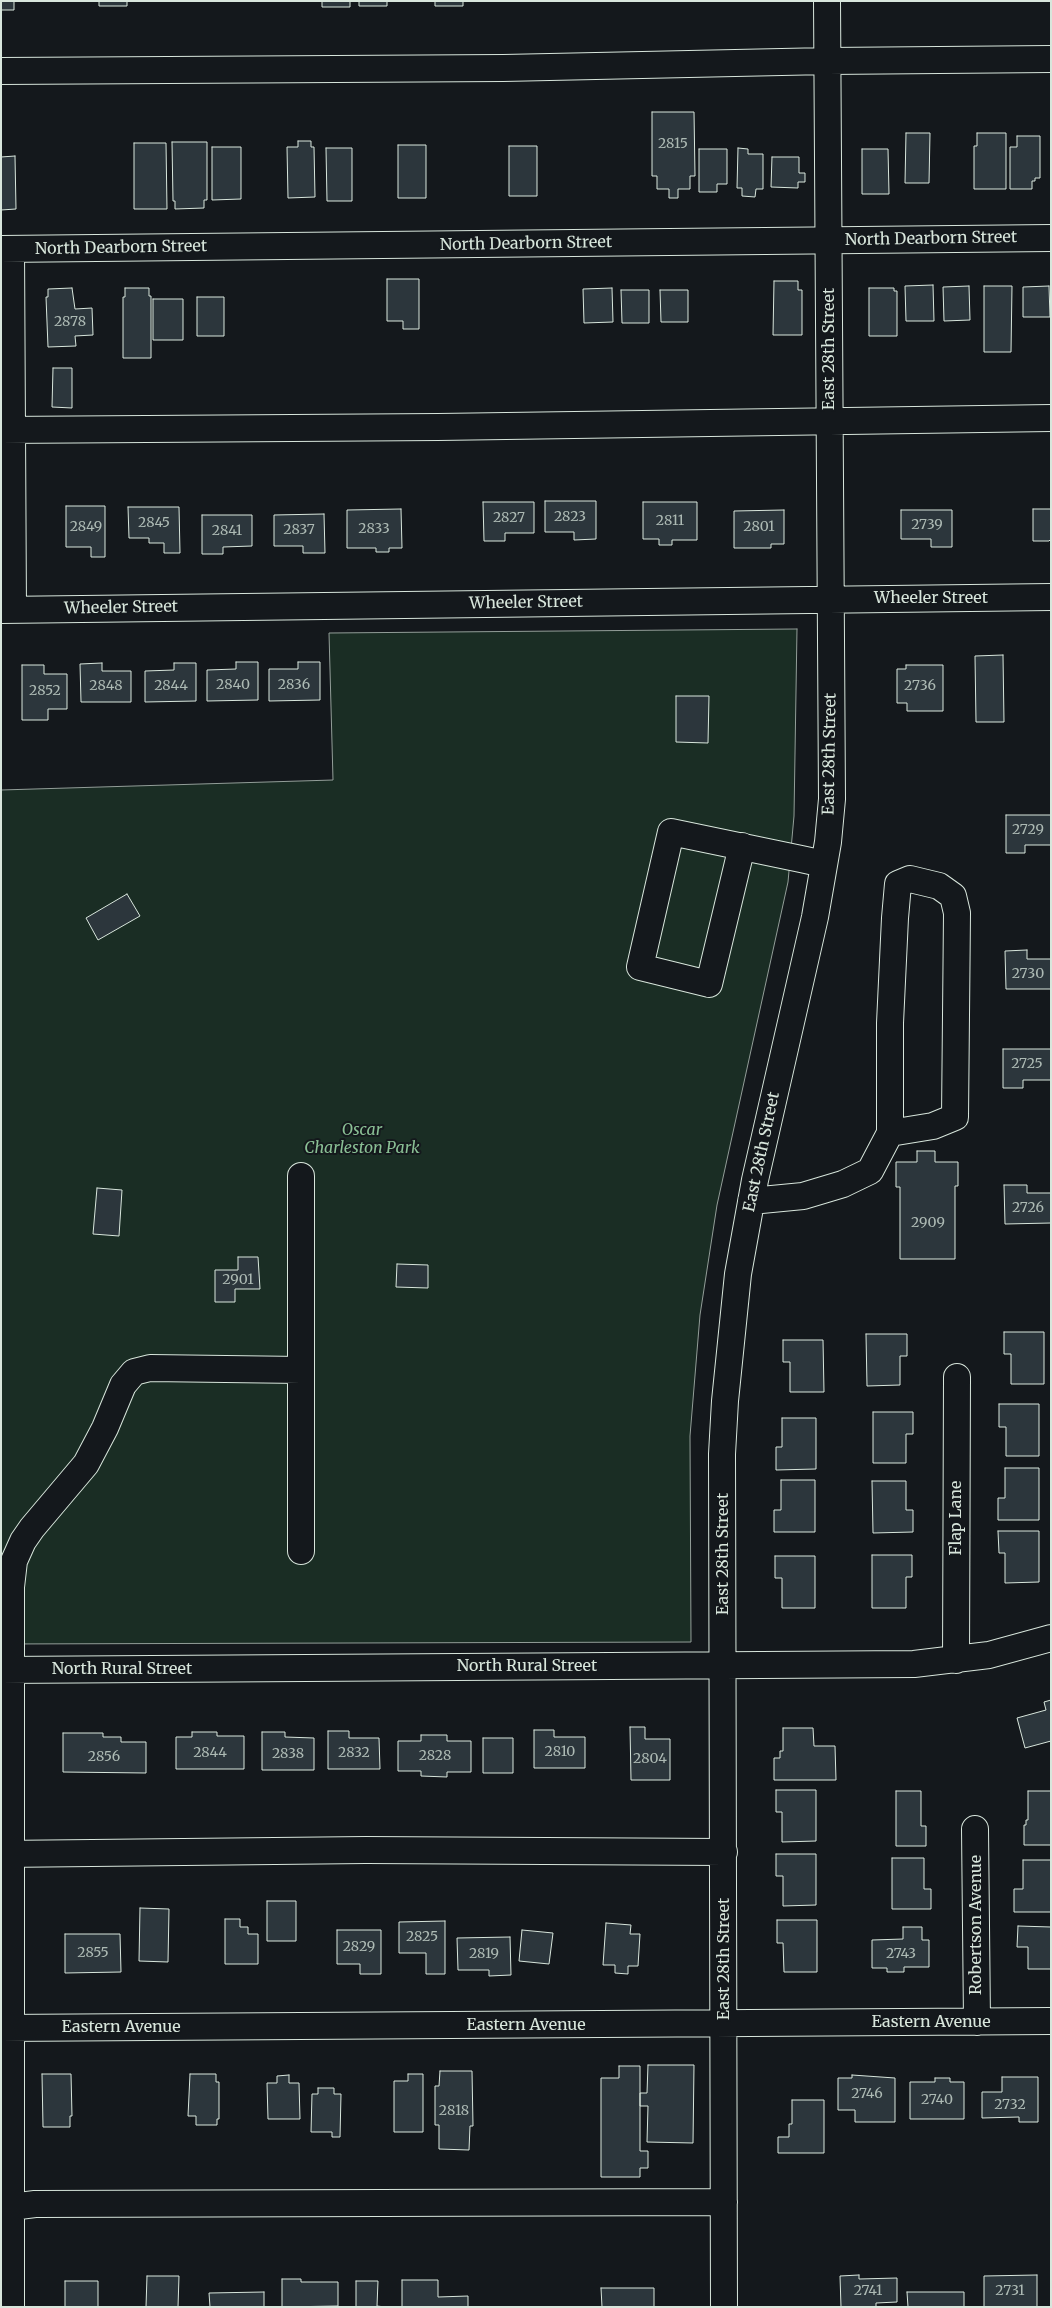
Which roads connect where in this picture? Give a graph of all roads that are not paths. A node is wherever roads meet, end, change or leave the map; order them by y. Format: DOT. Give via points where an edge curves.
graph roads {
  1 [pos="827,1"];
  2 [pos="1051,60"];
  3 [pos="828,61"];
  4 [pos="1,72"];
  5 [pos="1051,238"];
  6 [pos="828,240"];
  7 [pos="6,249"];
  8 [pos="1051,418"];
  9 [pos="829,420"];
  10 [pos="7,430"];
  11 [pos="1051,597"];
  12 [pos="830,599"];
  13 [pos="7,610"];
  14 [pos="742,846"];
  15 [pos="824,864"];
  16 [pos="890,1133"];
  17 [pos="301,1176"];
  18 [pos="751,1201"];
  19 [pos="301,1370"];
  20 [pos="956,1377"];
  21 [pos="301,1551"];
  22 [pos="1051,1638"];
  23 [pos="956,1660"];
  24 [pos="724,1664"];
  25 [pos="6,1670"];
  26 [pos="975,1829"];
  27 [pos="724,1852"];
  28 [pos="6,1854"];
  29 [pos="1051,2021"];
  30 [pos="977,2022"];
  31 [pos="724,2023"];
  32 [pos="6,2028"];
  33 [pos="724,2202"];
  34 [pos="11,2207"];
  35 [pos="11,2307"];
  36 [pos="724,2307"];
  1 -- 3 [label="street, East 28th Street"];
  2 -- 3 [label="street"];
  3 -- 4 [label="street"];
  3 -- 6 [label="street, East 28th Street"];
  5 -- 6 [label="street, North Dearborn Street"];
  6 -- 7 [label="street, North Dearborn Street"];
  6 -- 9 [label="street, East 28th Street"];
  7 -- 10 [label="street"];
  8 -- 9 [label="street"];
  9 -- 10 [label="street"];
  9 -- 12 [label="street, East 28th Street"];
  10 -- 13 [label="street"];
  11 -- 12 [label="street, Wheeler Street"];
  12 -- 13 [label="street, Wheeler Street"];
  12 -- 15 [label="street, East 28th Street" via="832,799"];
  14 -- 14 [label="street" via="671,832 640,967 709,984"];
  14 -- 15 [label="street"];
  15 -- 18 [label="street, East 28th Street"];
  16 -- 16 [label="street" via="933,1126 955,1117 956,913 953,896 939,886 910,879 898,884 895,918 890,1023"];
  16 -- 18 [label="street" via="870,1171 843,1184 803,1196"];
  17 -- 19 [label="street"];
  18 -- 24 [label="street, East 28th Street" via="738,1274 725,1401 722,1454"];
  19 -- 21 [label="street"];
  19 -- 25 [label="street" via="150,1368 128,1376 86,1464 32,1528 18,1551 12,1572"];
  20 -- 23 [label="street, Flap Lane"];
  22 -- 23 [label="street, North Rural Street"];
  23 -- 24 [label="street, North Rural Street" via="902,1664"];
  24 -- 25 [label="street, North Rural Street"];
  24 -- 27 [label="street, East 28th Street"];
  25 -- 28 [label="street"];
  26 -- 30 [label="street, Robertson Avenue"];
  27 -- 28 [label="street" via="357,1850"];
  27 -- 31 [label="street, East 28th Street"];
  28 -- 32 [label="street"];
  29 -- 30 [label="street, Eastern Avenue"];
  30 -- 31 [label="street, Eastern Avenue"];
  31 -- 32 [label="street, Eastern Avenue"];
  31 -- 33 [label="street, East 28th Street"];
  32 -- 34 [label="street"];
  33 -- 34 [label="street" via="45,2204"];
  33 -- 36 [label="street, East 28th Street"];
  34 -- 35 [label="street"];
}
